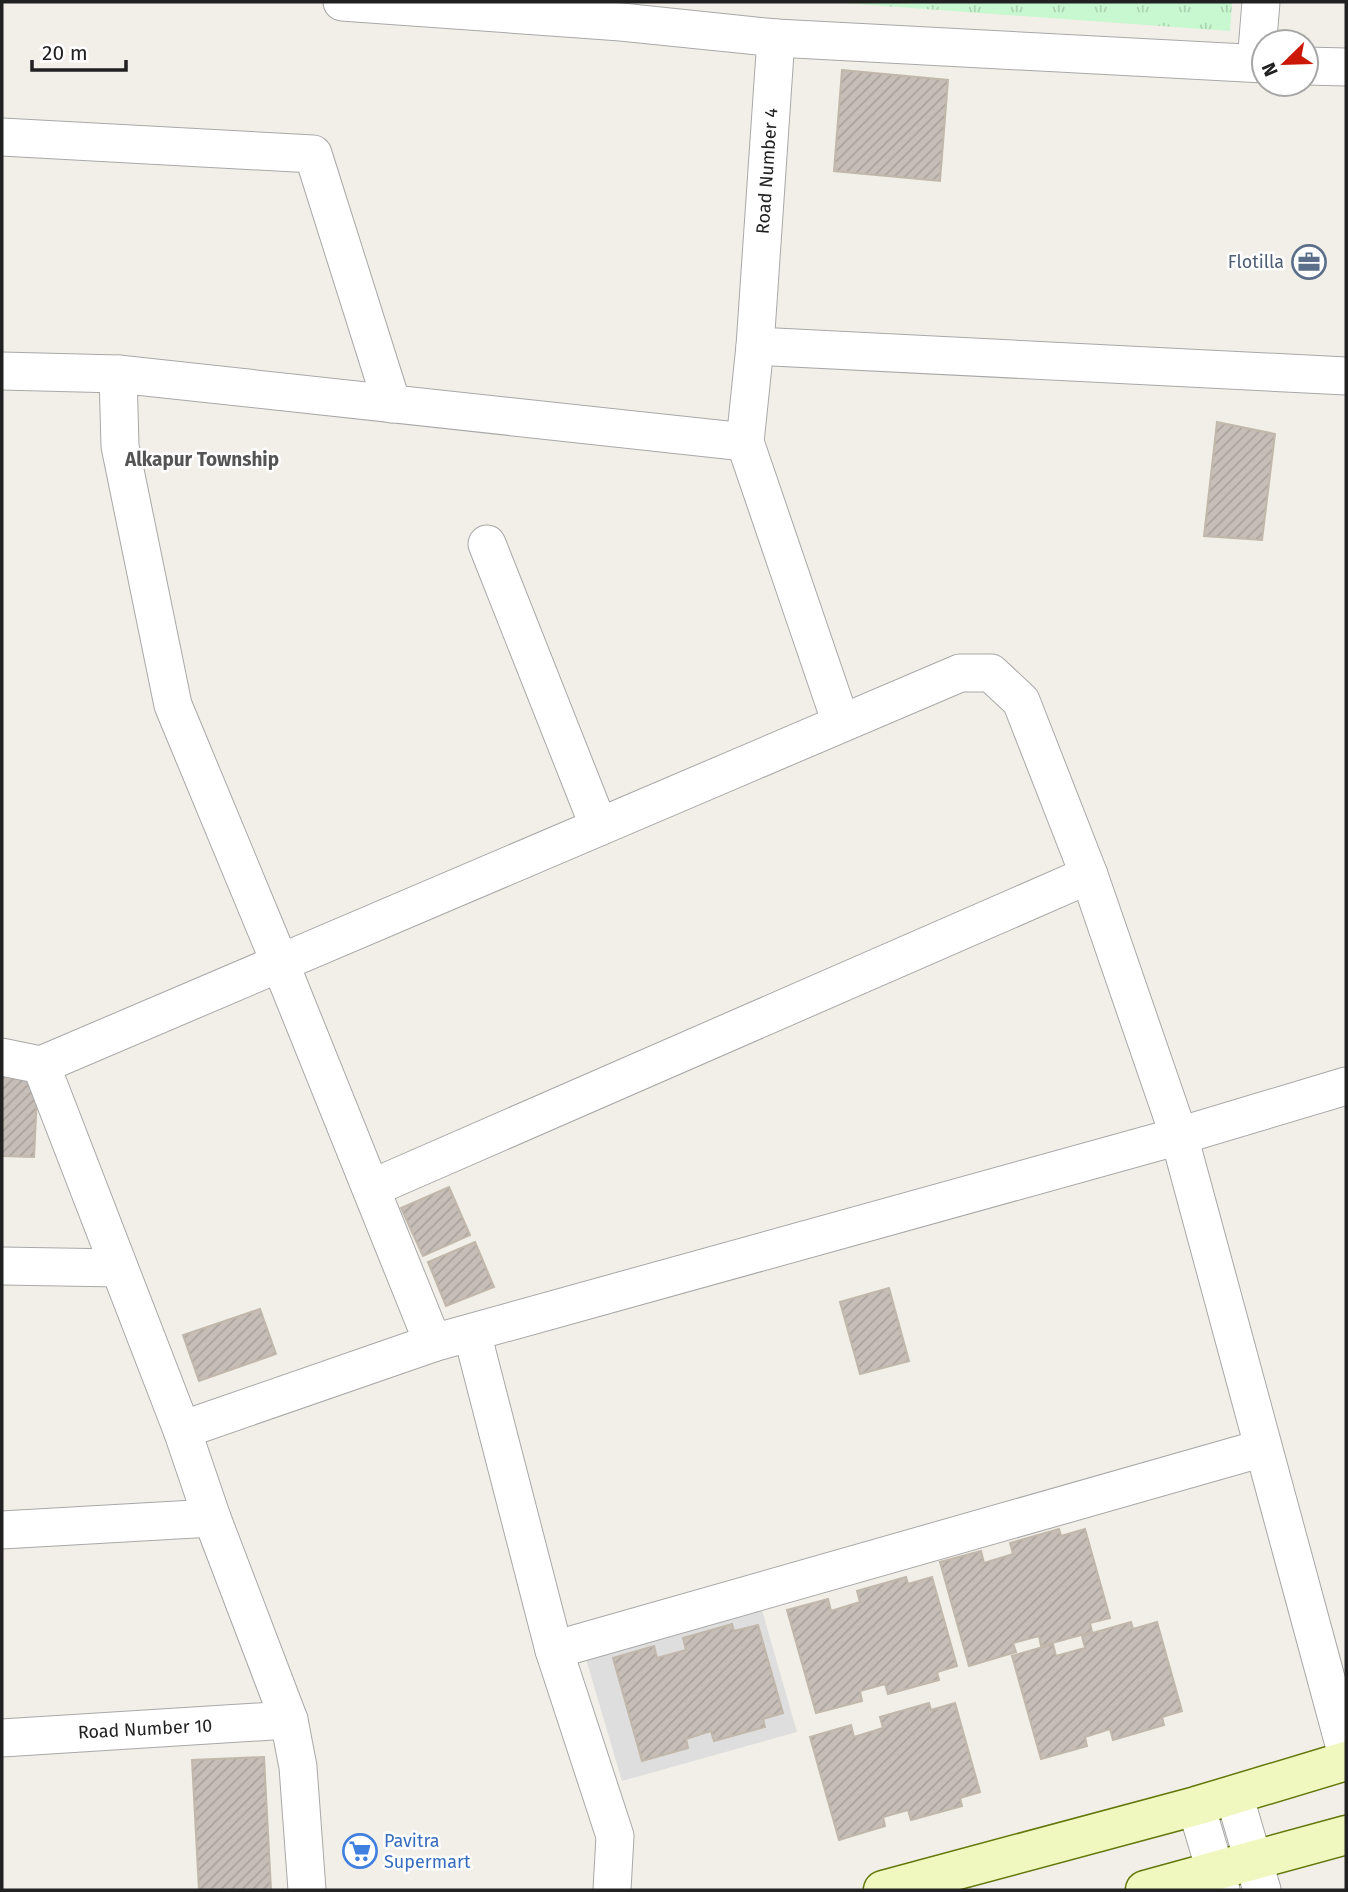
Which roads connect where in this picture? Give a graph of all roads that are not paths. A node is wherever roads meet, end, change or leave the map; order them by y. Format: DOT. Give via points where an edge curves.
graph roads {
  1 [pos="342,2"];
  2 [pos="1261,2"];
  3 [pos="622,12"];
  4 [pos="1261,28"];
  5 [pos="776,38"];
  6 [pos="1250,62"];
  7 [pos="1320,67"];
  8 [pos="1346,68"];
  9 [pos="2,137"];
  10 [pos="755,346"];
  11 [pos="2,371"];
  12 [pos="118,374"];
  13 [pos="1346,376"];
  14 [pos="392,404"];
  15 [pos="745,442"];
  16 [pos="487,544"];
  17 [pos="841,723"];
  18 [pos="599,827"];
  19 [pos="1090,874"];
  20 [pos="280,963"];
  21 [pos="2,1057"];
  22 [pos="41,1065"];
  23 [pos="1346,1086"];
  24 [pos="1179,1136"];
  25 [pos="372,1188"];
  26 [pos="2,1266"];
  27 [pos="118,1268"];
  28 [pos="472,1333"];
  29 [pos="433,1343"];
  30 [pos="182,1430"];
  31 [pos="1263,1448"];
  32 [pos="212,1518"];
  33 [pos="2,1530"];
  34 [pos="554,1650"];
  35 [pos="289,1720"];
  36 [pos="2,1738"];
  37 [pos="1346,1752"];
  38 [pos="1346,1761"];
  39 [pos="1234,1795"];
  40 [pos="1196,1806"];
  41 [pos="1346,1835"];
  42 [pos="1258,1876"];
  43 [pos="1218,1881"];
  44 [pos="307,1890"];
  45 [pos="612,1890"];
  46 [pos="883,1890"];
  47 [pos="1145,1890"];
  1 -- 3 [label="street"];
  2 -- 4 [label="street"];
  3 -- 5 [label="street"];
  5 -- 6 [label="street"];
  5 -- 10 [label="street, Road Number 4"];
  7 -- 8 [label="street"];
  9 -- 14 [label="street" via="313,154"];
  10 -- 13 [label="street"];
  10 -- 15 [label="street, Road Number 4"];
  11 -- 12 [label="street"];
  12 -- 14 [label="street"];
  12 -- 20 [label="street" via="120,446 173,705"];
  14 -- 15 [label="street"];
  15 -- 17 [label="street, Road Number 4"];
  16 -- 18 [label="street"];
  17 -- 18 [label="street"];
  17 -- 19 [label="street" via="960,673 991,673 1021,701"];
  18 -- 20 [label="street"];
  19 -- 24 [label="street"];
  19 -- 25 [label="street"];
  20 -- 22 [label="street"];
  20 -- 25 [label="street"];
  21 -- 22 [label="street"];
  22 -- 27 [label="street"];
  23 -- 24 [label="street"];
  24 -- 28 [label="street"];
  24 -- 31 [label="street"];
  25 -- 29 [label="street"];
  26 -- 27 [label="street"];
  27 -- 30 [label="street"];
  28 -- 29 [label="street"];
  28 -- 34 [label="street"];
  29 -- 30 [label="street"];
  30 -- 32 [label="street"];
  31 -- 34 [label="street"];
  31 -- 37 [label="street"];
  32 -- 33 [label="street"];
  32 -- 35 [label="street"];
  34 -- 45 [label="street" via="615,1836"];
  35 -- 36 [label="street, Road Number 10"];
  35 -- 44 [label="street" via="298,1767"];
  38 -- 39 [label="street"];
  39 -- 40 [label="street"];
  39 -- 42 [label="street"];
  40 -- 43 [label="street"];
  40 -- 46 [label="street"];
  41 -- 42 [label="street"];
  42 -- 43 [label="street"];
  43 -- 47 [label="street"];
}
